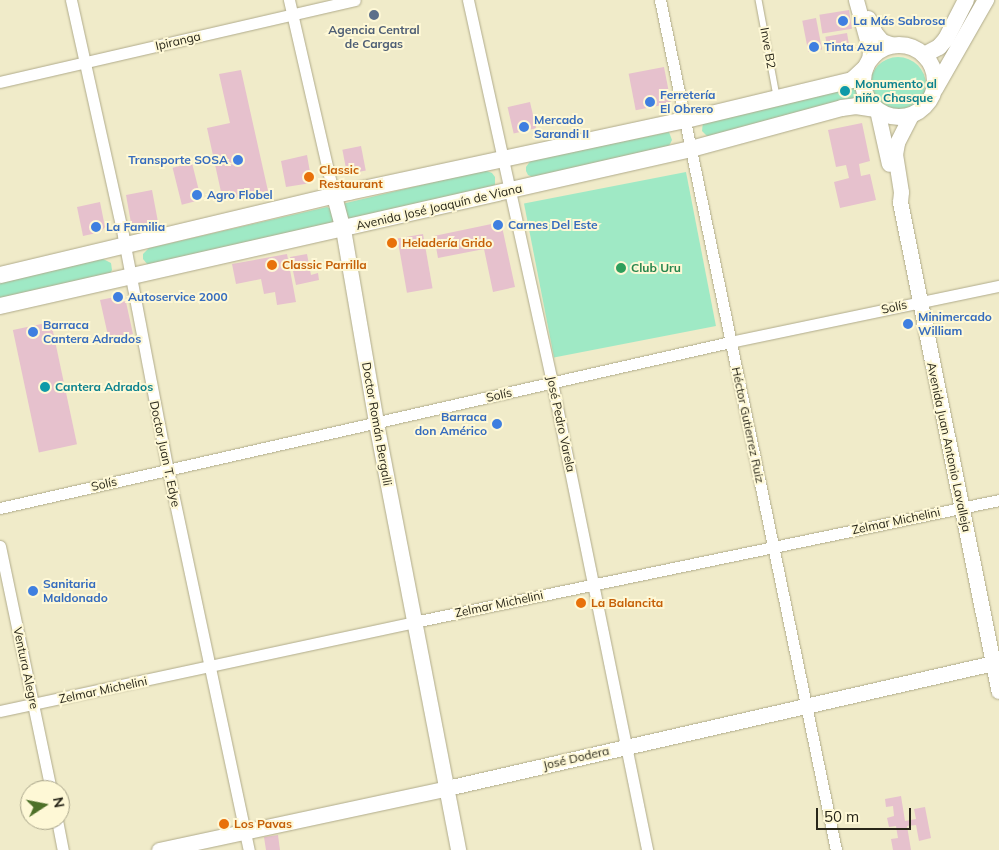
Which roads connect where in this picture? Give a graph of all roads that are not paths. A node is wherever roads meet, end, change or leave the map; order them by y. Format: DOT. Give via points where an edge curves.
graph roads {
  1 [pos="71,0"];
  2 [pos="289,0"];
  3 [pos="355,0"];
  4 [pos="468,0"];
  5 [pos="660,0"];
  6 [pos="759,0"];
  7 [pos="856,0"];
  8 [pos="863,0"];
  9 [pos="966,0"];
  10 [pos="986,0"];
  11 [pos="292,14"];
  12 [pos="893,45"];
  13 [pos="924,55"];
  14 [pos="85,62"];
  15 [pos="868,64"];
  16 [pos="0,82"];
  17 [pos="935,89"];
  18 [pos="777,97"];
  19 [pos="876,109"];
  20 [pos="911,116"];
  21 [pos="686,120"];
  22 [pos="691,150"];
  23 [pos="504,159"];
  24 [pos="511,190"];
  25 [pos="334,196"];
  26 [pos="900,202"];
  27 [pos="343,229"];
  28 [pos="125,247"];
  29 [pos="0,275"];
  30 [pos="130,276"];
  31 [pos="999,286"];
  32 [pos="919,302"];
  33 [pos="0,306"];
  34 [pos="730,342"];
  35 [pos="552,382"];
  36 [pos="376,423"];
  37 [pos="168,470"];
  38 [pos="999,500"];
  39 [pos="961,507"];
  40 [pos="0,508"];
  41 [pos="0,546"];
  42 [pos="774,546"];
  43 [pos="594,584"];
  44 [pos="414,622"];
  45 [pos="996,662"];
  46 [pos="210,667"];
  47 [pos="999,691"];
  48 [pos="34,705"];
  49 [pos="808,707"];
  50 [pos="0,711"];
  51 [pos="626,747"];
  52 [pos="49,780"];
  53 [pos="447,788"];
  54 [pos="59,830"];
  55 [pos="245,831"];
  56 [pos="63,850"];
  57 [pos="159,850"];
  58 [pos="249,850"];
  59 [pos="458,850"];
  60 [pos="647,850"];
  61 [pos="836,850"];
  1 -- 14 [label="street, Doctor Juan T. Edye"];
  2 -- 11 [label="street, Doctor Román Bergalli"];
  3 -- 11 [label="street, Ipiranga"];
  4 -- 23 [label="street, José Pedro Varela"];
  5 -- 21 [label="street, Héctor Gutierrez Ruiz"];
  6 -- 18 [label="lane, Inve B2"];
  7 -- 15 [label="street" via="870,51"];
  8 -- 12 [label="street" via="875,33"];
  9 -- 13 [label="main road" via="946,40"];
  10 -- 17 [label="main road"];
  11 -- 14 [label="street, Ipiranga"];
  11 -- 25 [label="street, Doctor Román Bergalli"];
  12 -- 13 [label="main road" via="915,48"];
  12 -- 15 [label="main road" via="876,53"];
  13 -- 17 [label="main road" via="932,65"];
  14 -- 16 [label="street, Ipiranga"];
  14 -- 28 [label="street, Doctor Juan T. Edye"];
  15 -- 18 [label="main road" via="852,80"];
  15 -- 19 [label="main road" via="863,85"];
  17 -- 20 [label="main road" via="922,110"];
  18 -- 21 [label="main road"];
  19 -- 20 [label="main road" via="890,116"];
  19 -- 22 [label="main road, Avenida José Joaquín de Viana" via="842,108"];
  19 -- 26 [label="street, Avenida Juan Antonio Lavalleja" via="895,193"];
  20 -- 26 [label="street, Avenida Juan Antonio Lavalleja" via="895,154"];
  21 -- 22 [label="street, Héctor Gutierrez Ruiz"];
  21 -- 23 [label="main road"];
  22 -- 24 [label="main road, Avenida José Joaquín de Viana"];
  22 -- 34 [label="street, Héctor Gutierrez Ruiz"];
  23 -- 24 [label="street, José Pedro Varela"];
  23 -- 25 [label="main road"];
  24 -- 27 [label="main road, Avenida José Joaquín de Viana"];
  24 -- 35 [label="street, José Pedro Varela"];
  25 -- 27 [label="street, Doctor Román Bergalli"];
  25 -- 28 [label="main road"];
  26 -- 32 [label="street, Avenida Juan Antonio Lavalleja"];
  27 -- 30 [label="main road, Avenida José Joaquín de Viana"];
  27 -- 36 [label="street, Doctor Román Bergalli"];
  28 -- 29 [label="main road"];
  28 -- 30 [label="street, Doctor Juan T. Edye"];
  30 -- 33 [label="main road, Avenida José Joaquín de Viana"];
  30 -- 37 [label="street, Doctor Juan T. Edye"];
  31 -- 32 [label="street, Solís"];
  32 -- 34 [label="street, Solís"];
  32 -- 39 [label="street, Avenida Juan Antonio Lavalleja"];
  34 -- 35 [label="street, Solís"];
  34 -- 42 [label="street, Héctor Gutierrez Ruiz"];
  35 -- 36 [label="street, Solís"];
  35 -- 43 [label="street, José Pedro Varela"];
  36 -- 37 [label="street, Solís"];
  36 -- 44 [label="street, Doctor Román Bergalli"];
  37 -- 40 [label="street, Solís"];
  37 -- 46 [label="street, Doctor Juan T. Edye"];
  38 -- 39 [label="street, Zelmar Michelini"];
  39 -- 42 [label="street, Zelmar Michelini"];
  39 -- 45 [label="street, Avenida Juan Antonio Lavalleja"];
  41 -- 48 [label="street, Ventura Alegre"];
  42 -- 43 [label="street, Zelmar Michelini"];
  42 -- 49 [label="street, Héctor Gutierrez Ruiz"];
  43 -- 44 [label="street, Zelmar Michelini"];
  43 -- 51 [label="street, José Pedro Varela"];
  44 -- 46 [label="street, Zelmar Michelini"];
  44 -- 53 [label="street, Doctor Román Bergalli"];
  45 -- 47 [label="street, Avenida Juan Antonio Lavalleja"];
  45 -- 49 [label="street, José Dodera"];
  46 -- 48 [label="street, Zelmar Michelini"];
  46 -- 55 [label="street, Doctor Juan T. Edye"];
  48 -- 50 [label="street, Zelmar Michelini"];
  48 -- 52 [label="street, Ventura Alegre"];
  49 -- 51 [label="street, José Dodera"];
  49 -- 61 [label="street, Héctor Gutierrez Ruiz"];
  51 -- 53 [label="street, José Dodera"];
  51 -- 60 [label="street, José Pedro Varela"];
  53 -- 55 [label="street, José Dodera"];
  53 -- 59 [label="street, Doctor Román Bergalli"];
  54 -- 56 [label="street"];
  55 -- 57 [label="street, José Dodera"];
  55 -- 58 [label="street, Doctor Juan T. Edye"];
}
